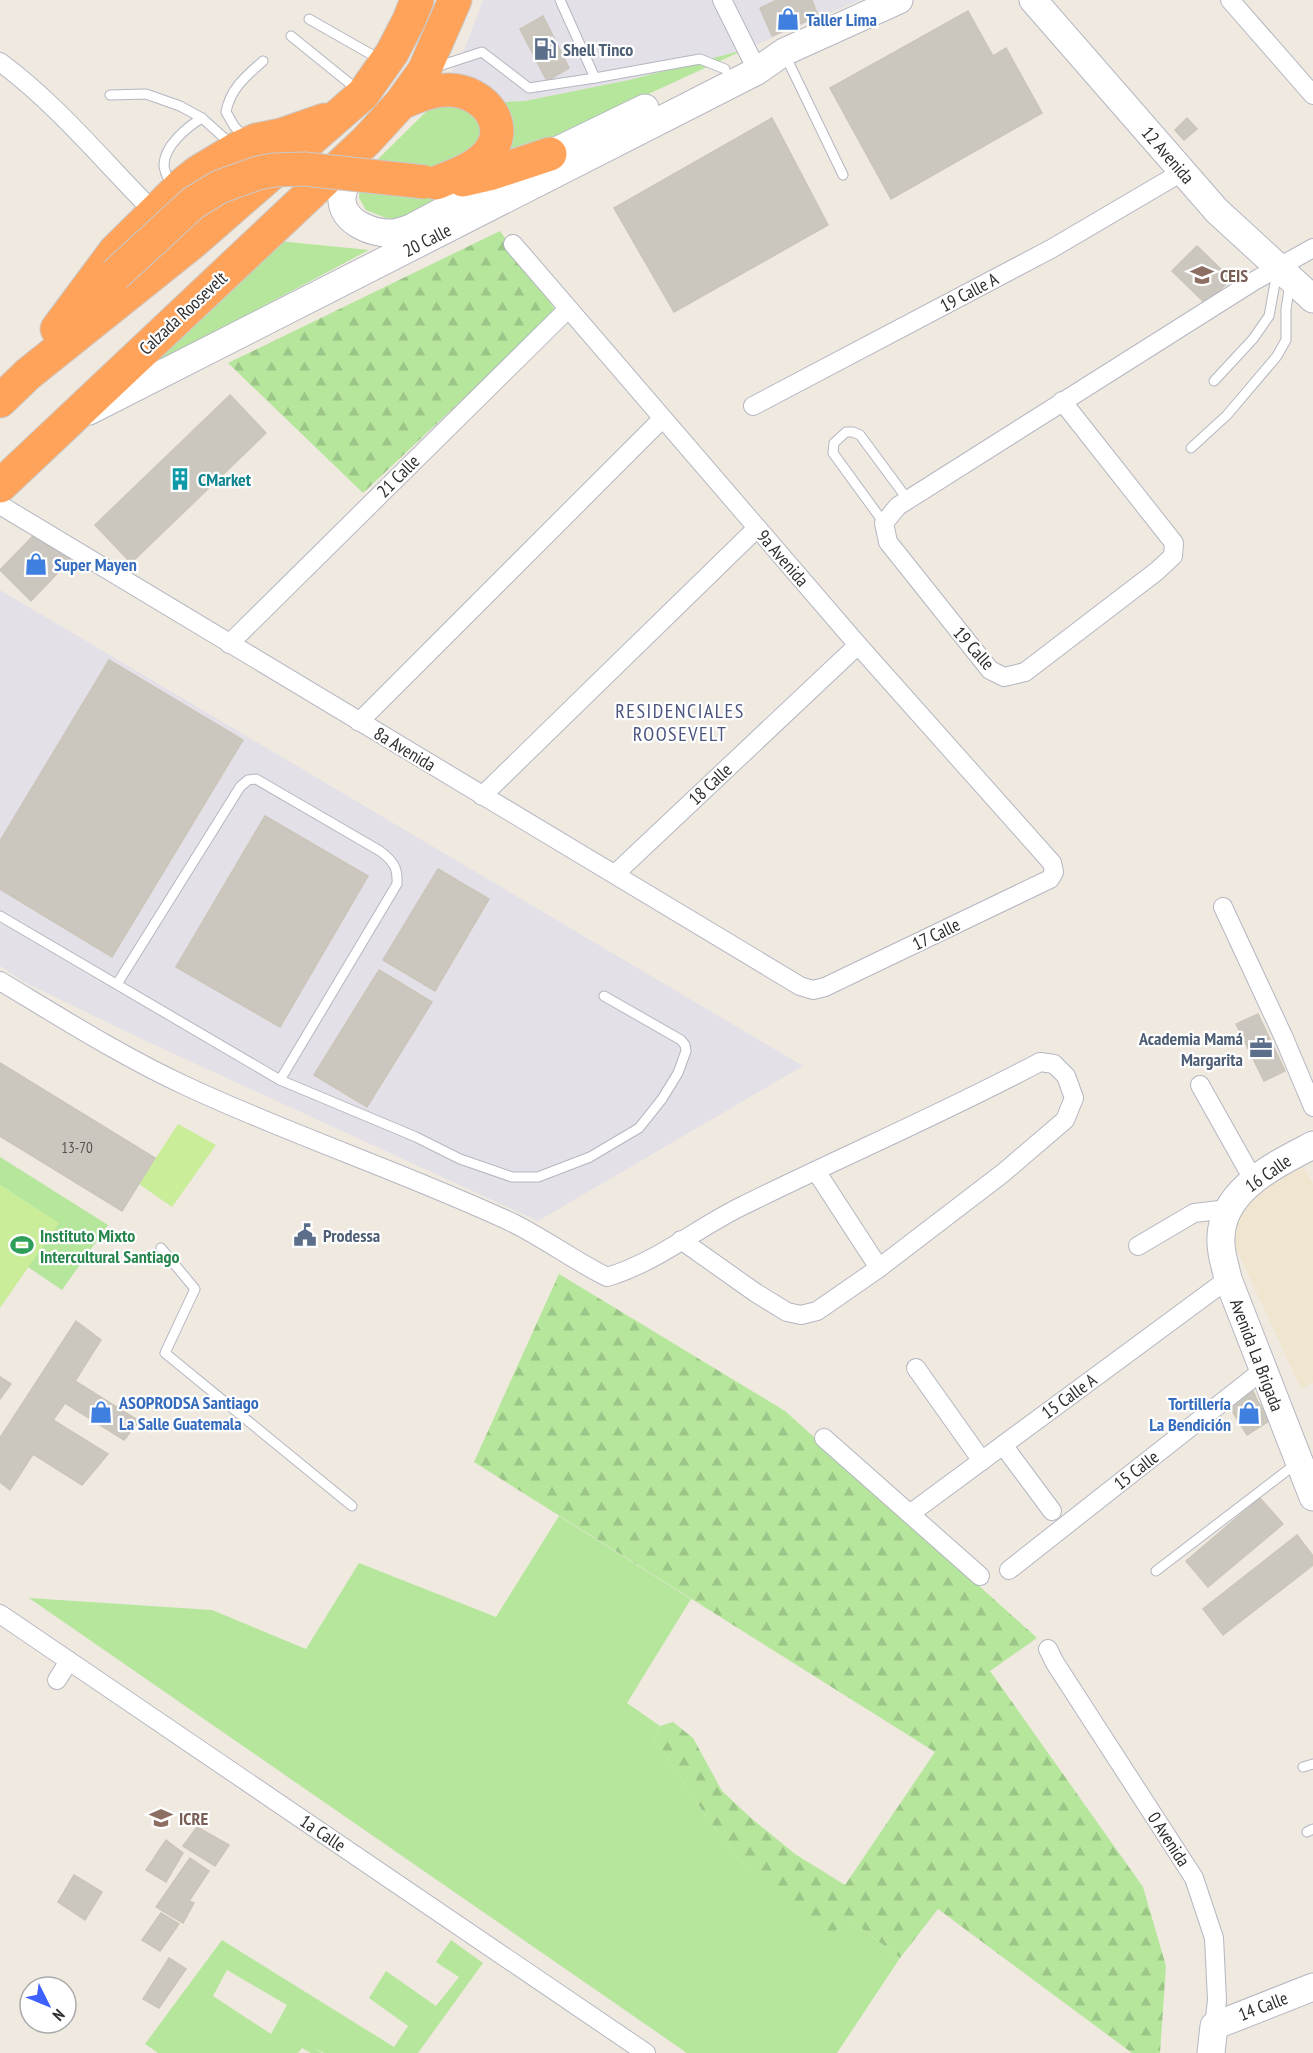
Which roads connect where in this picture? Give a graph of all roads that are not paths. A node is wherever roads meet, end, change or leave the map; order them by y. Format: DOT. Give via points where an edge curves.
graph roads {
  1 [pos="417,0"];
  2 [pos="455,0"];
  3 [pos="560,0"];
  4 [pos="722,0"];
  5 [pos="899,0"];
  6 [pos="1034,0"];
  7 [pos="1230,0"];
  8 [pos="309,19"];
  9 [pos="291,36"];
  10 [pos="784,52"];
  11 [pos="751,58"];
  12 [pos="263,61"];
  13 [pos="0,62"];
  14 [pos="385,63"];
  15 [pos="725,69"];
  16 [pos="424,71"];
  17 [pos="595,78"];
  18 [pos="363,94"];
  19 [pos="110,95"];
  20 [pos="1313,95"];
  21 [pos="401,103"];
  22 [pos="337,115"];
  23 [pos="202,118"];
  24 [pos="366,141"];
  25 [pos="243,146"];
  26 [pos="550,154"];
  27 [pos="1182,172"];
  28 [pos="843,175"];
  29 [pos="430,183"];
  30 [pos="165,202"];
  31 [pos="513,243"];
  32 [pos="1313,248"];
  33 [pos="1284,272"];
  34 [pos="1313,299"];
  35 [pos="568,309"];
  36 [pos="57,329"];
  37 [pos="28,374"];
  38 [pos="1214,381"];
  39 [pos="0,401"];
  40 [pos="1062,401"];
  41 [pos="753,406"];
  42 [pos="662,418"];
  43 [pos="66,423"];
  44 [pos="1191,448"];
  45 [pos="0,486"];
  46 [pos="908,500"];
  47 [pos="0,505"];
  48 [pos="884,523"];
  49 [pos="757,528"];
  50 [pos="229,644"];
  51 [pos="858,645"];
  52 [pos="358,722"];
  53 [pos="482,795"];
  54 [pos="1054,872"];
  55 [pos="615,874"];
  56 [pos="1223,907"];
  57 [pos="0,916"];
  58 [pos="0,981"];
  59 [pos="117,984"];
  60 [pos="813,990"];
  61 [pos="603,996"];
  62 [pos="280,1080"];
  63 [pos="1200,1086"];
  64 [pos="1313,1107"];
  65 [pos="1313,1144"];
  66 [pos="816,1171"];
  67 [pos="1254,1181"];
  68 [pos="1228,1209"];
  69 [pos="681,1240"];
  70 [pos="1138,1246"];
  71 [pos="161,1248"];
  72 [pos="879,1268"];
  73 [pos="1228,1279"];
  74 [pos="916,1368"];
  75 [pos="1263,1370"];
  76 [pos="824,1438"];
  77 [pos="1003,1445"];
  78 [pos="982,1461"];
  79 [pos="1299,1462"];
  80 [pos="1313,1497"];
  81 [pos="352,1506"];
  82 [pos="1052,1510"];
  83 [pos="911,1513"];
  84 [pos="1009,1570"];
  85 [pos="1156,1572"];
  86 [pos="980,1576"];
  87 [pos="0,1614"];
  88 [pos="1048,1649"];
  89 [pos="69,1661"];
  90 [pos="57,1680"];
  91 [pos="1313,1764"];
  92 [pos="1303,1767"];
  93 [pos="1313,1987"];
  94 [pos="1214,2026"];
  95 [pos="646,2053"];
  96 [pos="1211,2053"];
  1 -- 14 [label="highway"];
  2 -- 16 [label="highway, Calzada Roosevelt"];
  3 -- 17 [label="lane"];
  4 -- 11 [label="street"];
  5 -- 10 [label="main road, 20 Calle"];
  6 -- 27 [label="main road, 12 Avenida"];
  7 -- 20 [label="street"];
  8 -- 14 [label="lane"];
  9 -- 18 [label="lane"];
  10 -- 11 [label="main road, 20 Calle"];
  10 -- 28 [label="lane"];
  10 -- 43 [label="main road, 20 Calle" via="758,71"];
  11 -- 15 [label="main road, 20 Calle"];
  12 -- 25 [label="lane" via="228,99 226,112"];
  13 -- 30 [label="street"];
  14 -- 18 [label="highway"];
  15 -- 17 [label="lane" via="700,59"];
  15 -- 26 [label="main road, 20 Calle"];
  16 -- 17 [label="lane" via="482,52 529,88"];
  16 -- 21 [label="highway, Calzada Roosevelt"];
  18 -- 22 [label="highway"];
  19 -- 23 [label="lane" via="146,94"];
  21 -- 24 [label="highway, Calzada Roosevelt"];
  21 -- 29 [label="highway" via="434,91 453,90 482,100 493,116 496,134 483,159 465,171"];
  22 -- 25 [label="highway"];
  22 -- 37 [label="highway" via="193,242"];
  23 -- 25 [label="lane"];
  23 -- 30 [label="lane" via="168,151 164,163"];
  24 -- 26 [label="main road, 20 Calle" via="342,202 354,222 394,233 411,228"];
  24 -- 43 [label="highway, Calzada Roosevelt"];
  25 -- 30 [label="highway" via="213,161"];
  26 -- 29 [label="highway" via="489,174"];
  27 -- 33 [label="main road, 12 Avenida" via="1217,212"];
  27 -- 41 [label="street, 19 Calle A" via="1051,249"];
  29 -- 36 [label="highway, bridge" via="290,168 234,180 193,203"];
  30 -- 36 [label="highway" via="115,251"];
  31 -- 35 [label="street, 9a Avenida"];
  32 -- 33 [label="street"];
  33 -- 34 [label="main road, 12 Avenida"];
  33 -- 38 [label="lane" via="1269,316"];
  33 -- 40 [label="street"];
  33 -- 44 [label="lane" via="1286,340 1227,415"];
  35 -- 42 [label="street, 9a Avenida"];
  35 -- 50 [label="street, 21 Calle"];
  36 -- 37 [label="highway"];
  37 -- 39 [label="highway"];
  40 -- 46 [label="street"];
  40 -- 48 [label="street, 19 Calle" via="1173,543 1173,556 1025,672 1004,677 990,670 888,542"];
  42 -- 49 [label="street, 9a Avenida"];
  42 -- 52 [label="street"];
  43 -- 45 [label="highway, Calzada Roosevelt"];
  46 -- 48 [label="street"];
  46 -- 48 [label="lane" via="860,435 846,432 834,443 833,453"];
  47 -- 50 [label="street, 8a Avenida"];
  49 -- 51 [label="street, 9a Avenida"];
  49 -- 53 [label="street"];
  50 -- 52 [label="street, 8a Avenida"];
  51 -- 54 [label="street, 9a Avenida" via="1052,863"];
  51 -- 55 [label="street, 18 Calle"];
  52 -- 53 [label="street, 8a Avenida"];
  53 -- 55 [label="street, 8a Avenida"];
  54 -- 60 [label="street, 17 Calle" via="1050,879"];
  55 -- 60 [label="street, 8a Avenida" via="800,986"];
  56 -- 64 [label="street"];
  57 -- 59 [label="lane"];
  58 -- 69 [label="street" via="183,1085 273,1125 424,1183 516,1225 607,1277 625,1272"];
  59 -- 62 [label="lane"];
  59 -- 62 [label="lane" via="248,780 256,779 380,851 398,871 396,884"];
  61 -- 62 [label="lane" via="681,1040 686,1051 678,1073 639,1128 590,1157 538,1177 512,1177 460,1159"];
  63 -- 67 [label="street"];
  65 -- 67 [label="main road, 16 Calle" via="1272,1166"];
  66 -- 69 [label="street"];
  66 -- 72 [label="street"];
  66 -- 72 [label="street" via="1040,1062 1054,1064 1066,1076 1074,1098 1065,1120"];
  67 -- 68 [label="main road, 16 Calle"];
  68 -- 70 [label="street" via="1194,1213"];
  68 -- 73 [label="main road, Avenida La Brigada" via="1221,1243"];
  69 -- 72 [label="street" via="764,1298 787,1312 801,1315 817,1311"];
  71 -- 81 [label="lane" via="195,1289 165,1353"];
  73 -- 75 [label="main road, Avenida La Brigada"];
  73 -- 77 [label="street, 15 Calle A"];
  74 -- 78 [label="street"];
  75 -- 79 [label="main road, Avenida La Brigada"];
  75 -- 84 [label="street, 15 Calle"];
  76 -- 83 [label="street"];
  77 -- 78 [label="street, 15 Calle A"];
  77 -- 82 [label="street"];
  78 -- 83 [label="street, 15 Calle A"];
  79 -- 80 [label="main road, Avenida La Brigada"];
  79 -- 85 [label="lane"];
  83 -- 86 [label="street"];
  87 -- 89 [label="street, 1a Calle"];
  88 -- 94 [label="street, 0 Avenida" via="1194,1878 1214,1938"];
  89 -- 90 [label="street"];
  89 -- 95 [label="street, 1a Calle"];
  91 -- 92 [label="lane"];
  93 -- 94 [label="main road, 14 Calle"];
  94 -- 96 [label="main road, 0 Avenida"];
}
